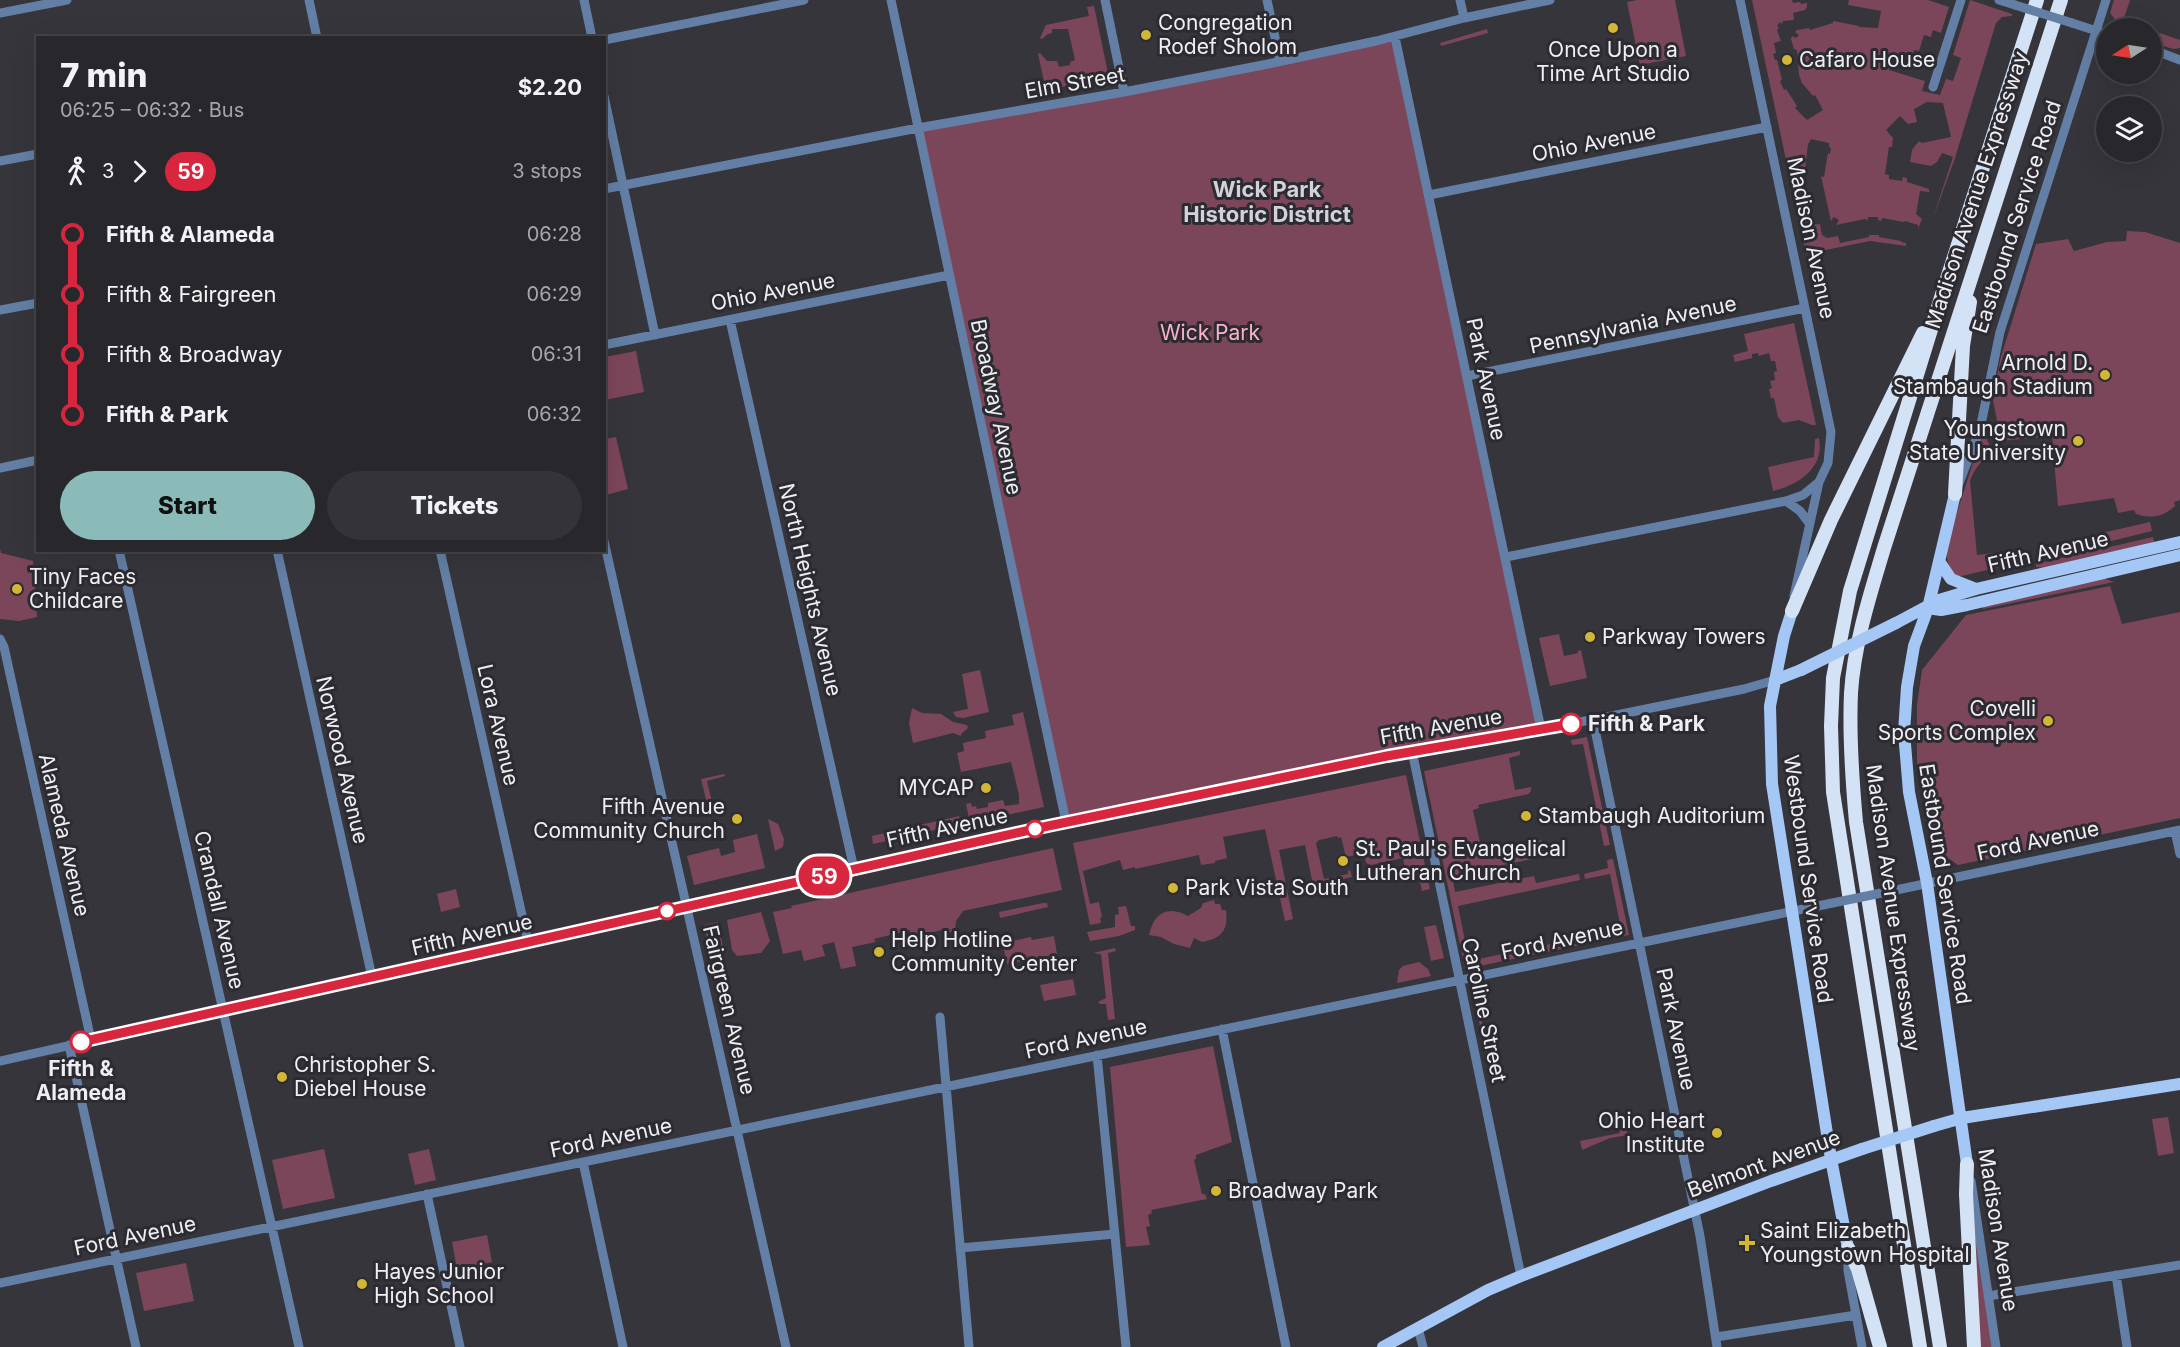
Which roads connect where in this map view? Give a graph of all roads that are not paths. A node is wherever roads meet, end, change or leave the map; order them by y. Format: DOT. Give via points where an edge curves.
graph roads {
  1 [pos="67,0"];
  2 [pos="309,0"];
  3 [pos="584,0"];
  4 [pos="804,0"];
  5 [pos="891,0"];
  6 [pos="1105,0"];
  7 [pos="1267,0"];
  8 [pos="1460,0"];
  9 [pos="1550,0"];
  10 [pos="1740,0"];
  11 [pos="1961,0"];
  12 [pos="1999,0"];
  13 [pos="2037,0"];
  14 [pos="2061,0"];
  15 [pos="2106,0"];
  16 [pos="0,14"];
  17 [pos="1464,18"];
  18 [pos="2103,18"];
  19 [pos="2096,31"];
  20 [pos="316,36"];
  21 [pos="592,36"];
  22 [pos="1395,36"];
  23 [pos="606,40"];
  24 [pos="2096,48"];
  25 [pos="2162,53"];
  26 [pos="2180,54"];
  27 [pos="2168,55"];
  28 [pos="2180,60"];
  29 [pos="1280,61"];
  30 [pos="1933,87"];
  31 [pos="1124,92"];
  32 [pos="606,105"];
  33 [pos="1767,127"];
  34 [pos="918,128"];
  35 [pos="36,154"];
  36 [pos="0,161"];
  37 [pos="624,186"];
  38 [pos="606,189"];
  39 [pos="1429,195"];
  40 [pos="1975,266"];
  41 [pos="950,275"];
  42 [pos="1943,291"];
  43 [pos="36,303"];
  44 [pos="1806,308"];
  45 [pos="0,310"];
  46 [pos="730,320"];
  47 [pos="655,335"];
  48 [pos="606,345"];
  49 [pos="1467,376"];
  50 [pos="36,460"];
  51 [pos="0,468"];
  52 [pos="1819,482"];
  53 [pos="1955,494"];
  54 [pos="1786,501"];
  55 [pos="1809,523"];
  56 [pos="2180,542"];
  57 [pos="606,550"];
  58 [pos="119,552"];
  59 [pos="277,552"];
  60 [pos="440,552"];
  61 [pos="2180,555"];
  62 [pos="1506,557"];
  63 [pos="1938,561"];
  64 [pos="1976,589"];
  65 [pos="1928,608"];
  66 [pos="1792,611"];
  67 [pos="0,639"];
  68 [pos="1775,680"];
  69 [pos="1593,720"];
  70 [pos="1541,729"];
  71 [pos="1412,752"];
  72 [pos="1066,822"];
  73 [pos="2177,830"];
  74 [pos="2180,854"];
  75 [pos="854,869"];
  76 [pos="1927,883"];
  77 [pos="687,906"];
  78 [pos="1791,911"];
  79 [pos="528,942"];
  80 [pos="1640,943"];
  81 [pos="372,977"];
  82 [pos="1460,980"];
  83 [pos="223,1011"];
  84 [pos="940,1017"];
  85 [pos="1222,1029"];
  86 [pos="92,1040"];
  87 [pos="69,1045"];
  88 [pos="1097,1055"];
  89 [pos="0,1061"];
  90 [pos="2180,1084"];
  91 [pos="945,1087"];
  92 [pos="1962,1118"];
  93 [pos="737,1130"];
  94 [pos="1831,1159"];
  95 [pos="583,1162"];
  96 [pos="1967,1164"];
  97 [pos="427,1194"];
  98 [pos="1695,1210"];
  99 [pos="272,1226"];
  100 [pos="1115,1234"];
  101 [pos="960,1248"];
  102 [pos="1848,1248"];
  103 [pos="117,1258"];
  104 [pos="2180,1265"];
  105 [pos="2116,1275"];
  106 [pos="1521,1276"];
  107 [pos="0,1283"];
  108 [pos="1988,1296"];
  109 [pos="1856,1315"];
  110 [pos="1871,1315"];
  111 [pos="1418,1328"];
  112 [pos="1717,1342"];
  113 [pos="136,1347"];
  114 [pos="299,1347"];
  115 [pos="460,1347"];
  116 [pos="623,1347"];
  117 [pos="786,1347"];
  118 [pos="969,1347"];
  119 [pos="1126,1347"];
  120 [pos="1286,1347"];
  121 [pos="1383,1347"];
  122 [pos="1423,1347"];
  123 [pos="1862,1347"];
  124 [pos="1880,1347"];
  125 [pos="1920,1347"];
  126 [pos="1940,1347"];
  127 [pos="1974,1347"];
  128 [pos="1996,1347"];
  129 [pos="2127,1347"];
  1 -- 16 [label="street"];
  2 -- 20 [label="street"];
  3 -- 21 [label="street"];
  4 -- 23 [label="street"];
  5 -- 34 [label="street, Broadway Avenue"];
  6 -- 31 [label="street"];
  7 -- 29 [label="street"];
  8 -- 17 [label="street"];
  9 -- 17 [label="street, Elm Street"];
  10 -- 33 [label="street, Madison Avenue"];
  11 -- 30 [label="street"];
  12 -- 19 [label="street, bridge"];
  13 -- 42 [label="highway, Madison Avenue Expressway"];
  14 -- 40 [label="highway, Madison Avenue Expressway"];
  15 -- 18 [label="street, Eastbound Service Road"];
  17 -- 22 [label="street, Elm Street"];
  22 -- 29 [label="street, Elm Street"];
  22 -- 39 [label="street, Park Avenue"];
  24 -- 53 [label="street, Eastbound Service Road" via="2000,332 1980,429"];
  25 -- 27 [label="street"];
  26 -- 27 [label="street"];
  27 -- 28 [label="street"];
  29 -- 31 [label="street, Elm Street"];
  31 -- 34 [label="street, Elm Street"];
  32 -- 37 [label="street"];
  33 -- 39 [label="street, Ohio Avenue"];
  33 -- 44 [label="street, Madison Avenue"];
  34 -- 37 [label="street, Elm Street"];
  34 -- 41 [label="street, Broadway Avenue"];
  35 -- 36 [label="street"];
  37 -- 38 [label="street, Elm Street"];
  37 -- 47 [label="street"];
  39 -- 49 [label="street, Park Avenue"];
  40 -- 53 [label="highway" via="1963,346"];
  40 -- 126 [label="highway, Madison Avenue Expressway" via="1868,603 1850,713 1856,822"];
  41 -- 46 [label="street, Ohio Avenue"];
  41 -- 72 [label="street, Broadway Avenue"];
  42 -- 66 [label="highway" via="1831,520"];
  42 -- 125 [label="highway, Madison Avenue Expressway" via="1850,591 1833,678 1831,726 1833,792"];
  43 -- 45 [label="street"];
  44 -- 49 [label="street, Pennsylvania Avenue"];
  44 -- 52 [label="street, Madison Avenue" via="1831,432 1828,463"];
  46 -- 47 [label="street, Ohio Avenue"];
  46 -- 75 [label="street, North Heights Avenue"];
  47 -- 48 [label="street, Ohio Avenue"];
  49 -- 62 [label="street, Park Avenue"];
  50 -- 51 [label="street"];
  52 -- 54 [label="street" via="1803,495"];
  52 -- 55 [label="street, Westbound Service Road"];
  53 -- 63 [label="main road, Eastbound Service Road"];
  54 -- 55 [label="street"];
  54 -- 62 [label="street"];
  55 -- 66 [label="street, Westbound Service Road"];
  56 -- 64 [label="main road, Fifth Avenue"];
  57 -- 77 [label="street, Fairgreen Avenue"];
  58 -- 83 [label="street, Crandall Avenue"];
  59 -- 81 [label="street, Norwood Avenue"];
  60 -- 79 [label="street, Lora Avenue"];
  61 -- 65 [label="main road, Fifth Avenue" via="1967,605"];
  62 -- 70 [label="street, Park Avenue"];
  63 -- 64 [label="main road" via="1951,579"];
  63 -- 65 [label="main road, Eastbound Service Road"];
  64 -- 65 [label="main road, Fifth Avenue" via="1938,600"];
  65 -- 68 [label="main road, Fifth Avenue, bridge"];
  65 -- 76 [label="main road, Eastbound Service Road" via="1914,646 1904,732 1909,792"];
  66 -- 68 [label="main road, Westbound Service Road"];
  67 -- 86 [label="street, Alameda Avenue"];
  68 -- 69 [label="street, Fifth Avenue"];
  68 -- 78 [label="main road, Westbound Service Road" via="1770,706 1771,768"];
  69 -- 70 [label="street, Fifth Avenue"];
  69 -- 80 [label="street, Park Avenue"];
  70 -- 71 [label="street, Fifth Avenue"];
  71 -- 72 [label="street, Fifth Avenue"];
  71 -- 82 [label="street, Caroline Street"];
  72 -- 75 [label="street, Fifth Avenue"];
  73 -- 74 [label="street"];
  73 -- 76 [label="street, Ford Avenue"];
  75 -- 77 [label="street, Fifth Avenue"];
  76 -- 78 [label="street, Ford Avenue, bridge"];
  76 -- 92 [label="main road, Eastbound Service Road"];
  77 -- 79 [label="street, Fifth Avenue"];
  77 -- 93 [label="street, Fairgreen Avenue"];
  78 -- 80 [label="street, Ford Avenue"];
  78 -- 94 [label="main road, Westbound Service Road"];
  79 -- 81 [label="street, Fifth Avenue"];
  80 -- 82 [label="street, Ford Avenue"];
  80 -- 98 [label="street, Park Avenue"];
  81 -- 83 [label="street, Fifth Avenue"];
  82 -- 85 [label="street, Ford Avenue"];
  82 -- 106 [label="street, Caroline Street"];
  83 -- 86 [label="street, Fifth Avenue"];
  83 -- 99 [label="street, Crandall Avenue"];
  84 -- 91 [label="street"];
  85 -- 88 [label="street, Ford Avenue"];
  85 -- 120 [label="street"];
  86 -- 87 [label="street, Fifth Avenue"];
  87 -- 89 [label="street, Fifth Avenue"];
  87 -- 103 [label="street"];
  88 -- 91 [label="street, Ford Avenue"];
  88 -- 100 [label="street"];
  90 -- 92 [label="main road, Belmont Avenue"];
  91 -- 93 [label="street, Ford Avenue"];
  91 -- 101 [label="street"];
  92 -- 94 [label="main road, Belmont Avenue, bridge"];
  92 -- 96 [label="main road, Madison Avenue"];
  93 -- 95 [label="street, Ford Avenue"];
  93 -- 117 [label="street, Fairgreen Avenue"];
  94 -- 98 [label="main road, Belmont Avenue"];
  94 -- 102 [label="main road, Westbound Service Road"];
  95 -- 97 [label="street, Ford Avenue"];
  95 -- 116 [label="street"];
  96 -- 108 [label="street, Madison Avenue"];
  96 -- 127 [label="highway"];
  97 -- 99 [label="street, Ford Avenue"];
  97 -- 115 [label="street"];
  98 -- 106 [label="main road, Belmont Avenue"];
  98 -- 112 [label="street, Park Avenue"];
  99 -- 103 [label="street, Ford Avenue"];
  99 -- 114 [label="street, Crandall Avenue"];
  100 -- 101 [label="street"];
  100 -- 119 [label="street"];
  101 -- 118 [label="street"];
  102 -- 109 [label="street"];
  102 -- 110 [label="highway"];
  103 -- 107 [label="street, Ford Avenue"];
  103 -- 113 [label="street"];
  104 -- 105 [label="street"];
  105 -- 108 [label="street"];
  105 -- 129 [label="street"];
  106 -- 111 [label="main road, Belmont Avenue"];
  108 -- 128 [label="street, Madison Avenue"];
  109 -- 110 [label="highway"];
  109 -- 112 [label="street"];
  109 -- 123 [label="street"];
  110 -- 124 [label="highway"];
  111 -- 121 [label="main road, Belmont Avenue"];
  111 -- 122 [label="street"];
}
